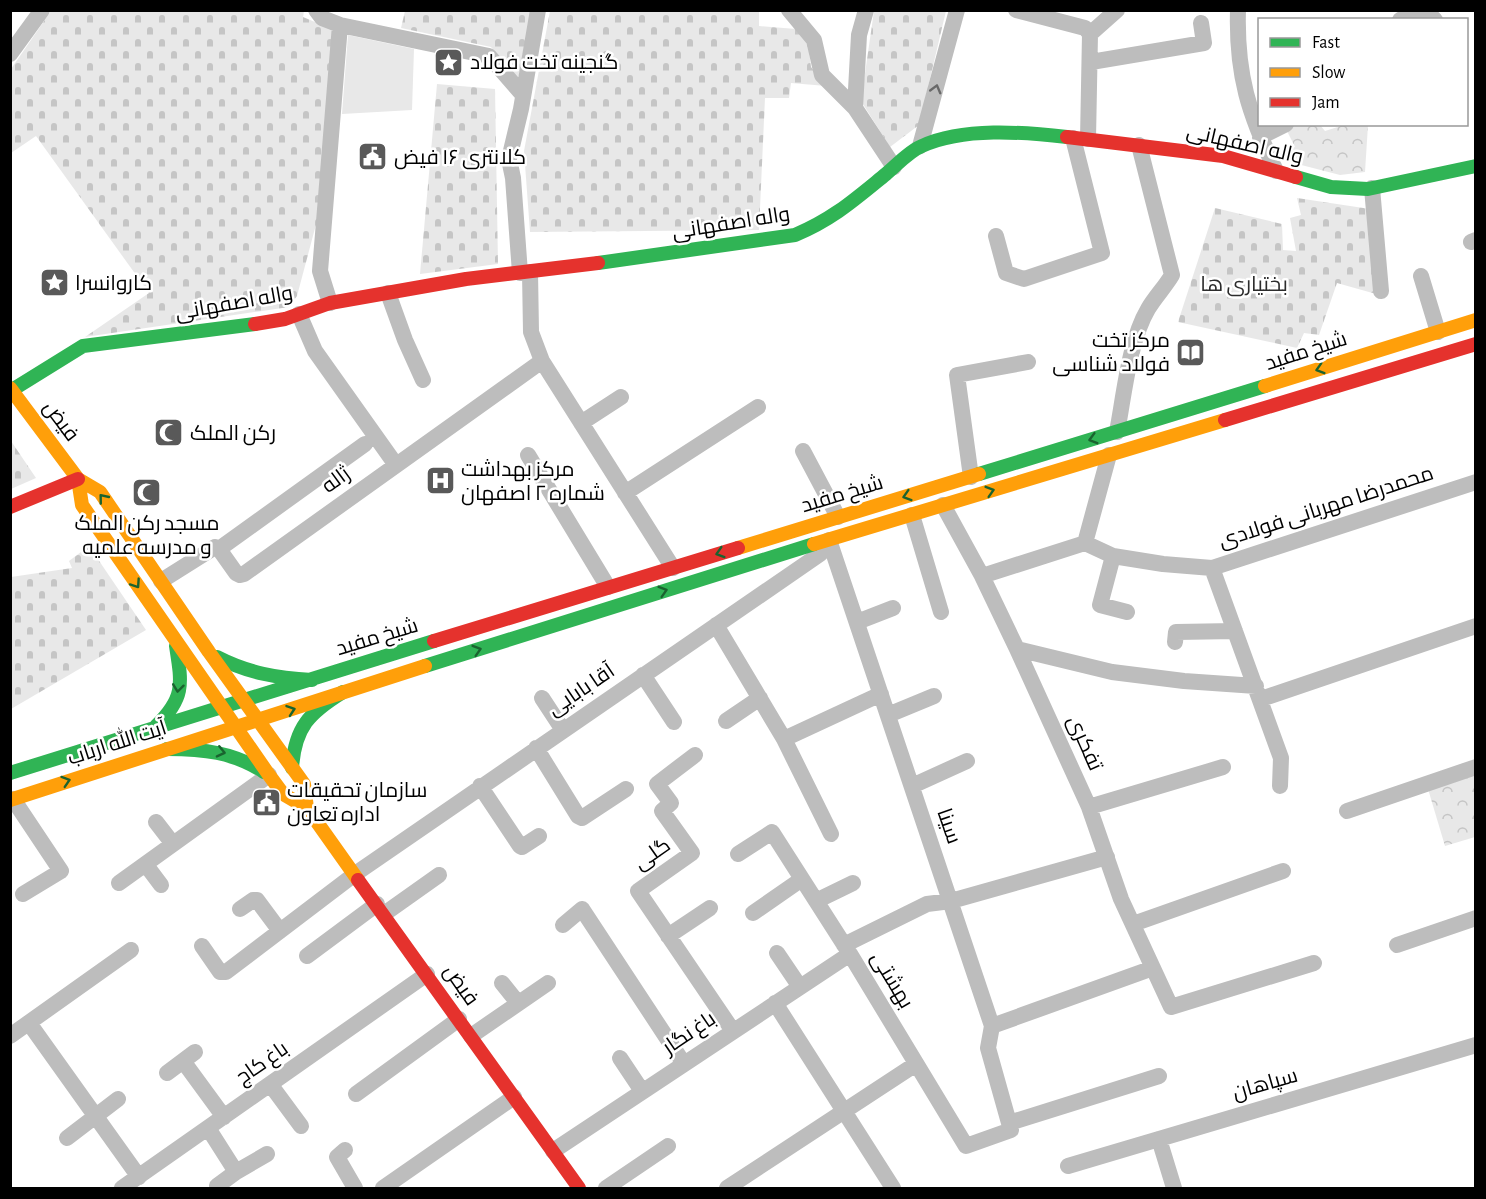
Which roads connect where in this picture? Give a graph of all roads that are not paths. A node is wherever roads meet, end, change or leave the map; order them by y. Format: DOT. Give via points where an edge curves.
graph roads {
  1 [pos="42,10"];
  2 [pos="316,10"];
  3 [pos="538,10"];
  4 [pos="789,10"];
  5 [pos="866,10"];
  6 [pos="957,10"];
  7 [pos="1117,10"];
  8 [pos="1238,10"];
  9 [pos="1420,10"];
  10 [pos="1023,11"];
  11 [pos="1404,18"];
  12 [pos="1202,23"];
  13 [pos="340,25"];
  14 [pos="1090,34"];
  15 [pos="10,54"];
  16 [pos="1090,62"];
  17 [pos="1258,82"];
  18 [pos="1244,88"];
  19 [pos="523,95"];
  20 [pos="855,108"];
  21 [pos="1282,126"];
  22 [pos="1260,137"];
  23 [pos="1081,138"];
  24 [pos="1139,145"];
  25 [pos="920,146"];
  26 [pos="1476,166"];
  27 [pos="894,167"];
  28 [pos="1275,171"];
  29 [pos="1372,188"];
  30 [pos="996,236"];
  31 [pos="525,272"];
  32 [pos="1421,276"];
  33 [pos="1381,291"];
  34 [pos="388,293"];
  35 [pos="330,303"];
  36 [pos="299,314"];
  37 [pos="1476,320"];
  38 [pos="1438,332"];
  39 [pos="1476,344"];
  40 [pos="1394,346"];
  41 [pos="1357,357"];
  42 [pos="542,361"];
  43 [pos="1028,362"];
  44 [pos="1400,366"];
  45 [pos="1365,377"];
  46 [pos="423,380"];
  47 [pos="11,389"];
  48 [pos="621,397"];
  49 [pos="758,406"];
  50 [pos="581,423"];
  51 [pos="1118,432"];
  52 [pos="365,444"];
  53 [pos="803,451"];
  54 [pos="528,455"];
  55 [pos="1109,455"];
  56 [pos="396,465"];
  57 [pos="971,477"];
  58 [pos="78,479"];
  59 [pos="1476,482"];
  60 [pos="625,493"];
  61 [pos="943,505"];
  62 [pos="10,507"];
  63 [pos="912,514"];
  64 [pos="838,517"];
  65 [pos="829,540"];
  66 [pos="1085,543"];
  67 [pos="219,549"];
  68 [pos="1113,556"];
  69 [pos="673,568"];
  70 [pos="1212,568"];
  71 [pos="982,576"];
  72 [pos="161,581"];
  73 [pos="608,587"];
  74 [pos="545,606"];
  75 [pos="893,608"];
  76 [pos="941,612"];
  77 [pos="1126,612"];
  78 [pos="507,618"];
  79 [pos="856,622"];
  80 [pos="716,625"];
  81 [pos="552,626"];
  82 [pos="1475,630"];
  83 [pos="1235,631"];
  84 [pos="515,638"];
  85 [pos="176,642"];
  86 [pos="1176,642"];
  87 [pos="1017,649"];
  88 [pos="209,652"];
  89 [pos="643,675"];
  90 [pos="312,680"];
  91 [pos="343,692"];
  92 [pos="1258,693"];
  93 [pos="881,694"];
  94 [pos="934,696"];
  95 [pos="542,698"];
  96 [pos="760,698"];
  97 [pos="244,699"];
  98 [pos="220,707"];
  99 [pos="888,715"];
  100 [pos="260,720"];
  101 [pos="726,721"];
  102 [pos="674,722"];
  103 [pos="156,726"];
  104 [pos="236,728"];
  105 [pos="563,730"];
  106 [pos="784,739"];
  107 [pos="536,748"];
  108 [pos="167,749"];
  109 [pos="695,755"];
  110 [pos="967,761"];
  111 [pos="1223,767"];
  112 [pos="1476,767"];
  113 [pos="292,768"];
  114 [pos="10,773"];
  115 [pos="269,776"];
  116 [pos="480,786"];
  117 [pos="912,786"];
  118 [pos="1280,786"];
  119 [pos="626,789"];
  120 [pos="12,800"];
  121 [pos="1089,807"];
  122 [pos="307,808"];
  123 [pos="1347,810"];
  124 [pos="156,822"];
  125 [pos="831,834"];
  126 [pos="539,836"];
  127 [pos="173,844"];
  128 [pos="738,854"];
  129 [pos="1107,857"];
  130 [pos="146,864"];
  131 [pos="1283,871"];
  132 [pos="355,874"];
  133 [pos="439,875"];
  134 [pos="802,879"];
  135 [pos="853,883"];
  136 [pos="119,884"];
  137 [pos="161,885"];
  138 [pos="23,894"];
  139 [pos="816,901"];
  140 [pos="951,902"];
  141 [pos="710,908"];
  142 [pos="240,909"];
  143 [pos="381,909"];
  144 [pos="753,913"];
  145 [pos="1476,918"];
  146 [pos="1133,924"];
  147 [pos="563,925"];
  148 [pos="280,931"];
  149 [pos="668,936"];
  150 [pos="1397,945"];
  151 [pos="202,946"];
  152 [pos="131,950"];
  153 [pos="847,950"];
  154 [pos="777,953"];
  155 [pos="307,956"];
  156 [pos="1314,963"];
  157 [pos="1153,968"];
  158 [pos="427,974"];
  159 [pos="502,983"];
  160 [pos="548,984"];
  161 [pos="800,987"];
  162 [pos="775,1003"];
  163 [pos="518,1004"];
  164 [pos="459,1019"];
  165 [pos="28,1023"];
  166 [pos="992,1026"];
  167 [pos="733,1031"];
  168 [pos="10,1036"];
  169 [pos="471,1036"];
  170 [pos="1476,1045"];
  171 [pos="620,1058"];
  172 [pos="684,1064"];
  173 [pos="916,1064"];
  174 [pos="167,1073"];
  175 [pos="1159,1076"];
  176 [pos="270,1084"];
  177 [pos="642,1091"];
  178 [pos="356,1094"];
  179 [pos="514,1097"];
  180 [pos="118,1100"];
  181 [pos="844,1111"];
  182 [pos="95,1116"];
  183 [pos="224,1117"];
  184 [pos="301,1126"];
  185 [pos="1010,1127"];
  186 [pos="208,1128"];
  187 [pos="67,1138"];
  188 [pos="1159,1139"];
  189 [pos="668,1146"];
  190 [pos="345,1150"];
  191 [pos="553,1151"];
  192 [pos="267,1154"];
  193 [pos="1068,1166"];
  194 [pos="236,1172"];
  195 [pos="139,1177"];
  196 [pos="217,1186"];
  197 [pos="576,1187"];
  198 [pos="122,1188"];
  199 [pos="355,1188"];
  200 [pos="382,1188"];
  201 [pos="606,1188"];
  202 [pos="728,1188"];
  203 [pos="893,1188"];
  204 [pos="1174,1188"];
  1 -- 15 [label="street"];
  2 -- 13 [label="street" via="322,18"];
  3 -- 19 [label="street"];
  4 -- 20 [label="street" via="814,40 822,75"];
  5 -- 20 [label="street" via="859,35"];
  25 -- 6 [label="street, one-way"];
  7 -- 14 [label="street"];
  8 -- 18 [label="street" via="1237,38"];
  9 -- 11 [label="street"];
  10 -- 14 [label="street" via="1085,28"];
  12 -- 16 [label="street" via="1204,44"];
  13 -- 19 [label="street" via="489,56"];
  13 -- 35 [label="street" via="320,271"];
  14 -- 16 [label="street"];
  16 -- 23 [label="street"];
  17 -- 18 [label="street"];
  18 -- 22 [label="street"];
  19 -- 31 [label="street" via="509,159"];
  20 -- 27 [label="street"];
  21 -- 22 [label="street"];
  22 -- 28 [label="street"];
  23 -- 24 [label="main road, واله اصفهانی"];
  23 -- 25 [label="main road, واله اصفهانی" via="1030,133 957,135"];
  23 -- 30 [label="street" via="1102,253 1024,279 1006,273"];
  24 -- 28 [label="main road, واله اصفهانی" via="1222,156"];
  24 -- 51 [label="street" via="1172,275 1148,309 1136,336"];
  25 -- 27 [label="main road, واله اصفهانی"];
  26 -- 29 [label="main road, واله اصفهانی"];
  27 -- 31 [label="main road, واله اصفهانی" via="844,209 795,236"];
  28 -- 29 [label="main road, واله اصفهانی" via="1331,187"];
  29 -- 33 [label="street"];
  31 -- 34 [label="main road, واله اصفهانی"];
  31 -- 42 [label="street" via="531,333"];
  32 -- 38 [label="street"];
  34 -- 35 [label="main road, واله اصفهانی"];
  34 -- 46 [label="street"];
  35 -- 36 [label="main road, واله اصفهانی"];
  36 -- 47 [label="main road, واله اصفهانی" via="218,330 83,346"];
  36 -- 56 [label="street" via="315,351"];
  37 -- 38 [label="main road, شیخ مفید"];
  38 -- 40 [label="main road, شیخ مفید"];
  39 -- 44 [label="main road, شیخ مفید"];
  40 -- 41 [label="main road, شیخ مفید"];
  40 -- 44 [label="main road" via="1389,359"];
  41 -- 45 [label="main road" via="1366,365"];
  41 -- 51 [label="main road, شیخ مفید, one-way"];
  42 -- 50 [label="street"];
  42 -- 56 [label="street, ژاله"];
  43 -- 57 [label="street" via="957,375"];
  44 -- 45 [label="main road, شیخ مفید"];
  45 -- 55 [label="main road, شیخ مفید"];
  47 -- 58 [label="main road, فیض"];
  48 -- 50 [label="street"];
  49 -- 60 [label="street"];
  50 -- 60 [label="street"];
  51 -- 57 [label="main road, شیخ مفید, one-way"];
  52 -- 67 [label="street"];
  53 -- 64 [label="street"];
  54 -- 73 [label="street"];
  61 -- 55 [label="main road, شیخ مفید, one-way"];
  55 -- 66 [label="street"];
  56 -- 67 [label="street, ژاله" via="244,574 236,573"];
  57 -- 64 [label="main road, شیخ مفید, one-way"];
  58 -- 62 [label="main road"];
  72 -- 58 [label="main road, one-way" via="100,492"];
  58 -- 85 [label="main road, one-way" via="82,505"];
  59 -- 70 [label="street, محمدرضا مهربانی فولادی"];
  60 -- 69 [label="street"];
  61 -- 63 [label="main road, شیخ مفید"];
  61 -- 71 [label="street, تفکری"];
  63 -- 65 [label="main road, شیخ مفید"];
  63 -- 76 [label="street"];
  64 -- 69 [label="main road, شیخ مفید, one-way"];
  65 -- 79 [label="street, سینا"];
  65 -- 80 [label="street, آقا بابایی" via="820,554"];
  81 -- 65 [label="main road, شیخ مفید, one-way"];
  66 -- 68 [label="street, محمدرضا مهربانی فولادی"];
  66 -- 71 [label="street"];
  67 -- 72 [label="street" via="211,548"];
  68 -- 70 [label="street, محمدرضا مهربانی فولادی"];
  68 -- 77 [label="street" via="1100,605"];
  69 -- 73 [label="main road, شیخ مفید"];
  70 -- 83 [label="street"];
  71 -- 87 [label="street, تفکری"];
  72 -- 88 [label="main road"];
  73 -- 74 [label="main road, شیخ مفید"];
  74 -- 78 [label="main road, شیخ مفید"];
  74 -- 81 [label="main road" via="540,619"];
  75 -- 79 [label="street"];
  78 -- 84 [label="main road" via="518,626"];
  78 -- 90 [label="main road, شیخ مفید"];
  79 -- 93 [label="street, سینا"];
  80 -- 89 [label="street, آقا بابایی"];
  80 -- 96 [label="street"];
  81 -- 84 [label="main road, شیخ مفید"];
  82 -- 92 [label="street"];
  83 -- 86 [label="street" via="1176,632"];
  83 -- 92 [label="street"];
  91 -- 84 [label="main road, شیخ مفید, one-way"];
  85 -- 98 [label="main road"];
  85 -- 103 [label="main road, one-way" via="178,697 172,711"];
  87 -- 92 [label="street" via="1112,672"];
  87 -- 121 [label="street, تفکری"];
  88 -- 90 [label="main road" via="255,675"];
  88 -- 97 [label="main road"];
  89 -- 102 [label="street"];
  89 -- 105 [label="street, آقا بابایی"];
  90 -- 97 [label="main road, شیخ مفید"];
  100 -- 91 [label="main road, شیخ مفید, one-way"];
  91 -- 113 [label="main road" via="316,708 298,730"];
  92 -- 118 [label="street" via="1281,758"];
  93 -- 99 [label="street, سینا"];
  93 -- 106 [label="street"];
  94 -- 99 [label="street"];
  95 -- 105 [label="street"];
  96 -- 101 [label="street"];
  96 -- 106 [label="street"];
  97 -- 98 [label="main road, شیخ مفید"];
  97 -- 100 [label="main road"];
  98 -- 103 [label="main road, آیت الله ارباب"];
  98 -- 104 [label="main road"];
  99 -- 117 [label="street, سینا"];
  100 -- 104 [label="main road, شیخ مفید"];
  100 -- 113 [label="main road"];
  103 -- 114 [label="main road, آیت الله ارباب"];
  104 -- 108 [label="main road, آیت الله ارباب"];
  104 -- 115 [label="main road"];
  105 -- 107 [label="street, آقا بابایی"];
  106 -- 125 [label="street"];
  107 -- 116 [label="street, آقا بابایی"];
  107 -- 119 [label="street" via="582,818"];
  108 -- 115 [label="main road, one-way" via="228,753"];
  120 -- 108 [label="main road, آیت الله ارباب, one-way"];
  109 -- 149 [label="street, گلی" via="657,783 671,803 662,811 692,853 638,891"];
  110 -- 117 [label="street"];
  111 -- 121 [label="street"];
  112 -- 123 [label="street"];
  113 -- 122 [label="main road" via="304,784"];
  115 -- 122 [label="main road" via="283,794"];
  115 -- 127 [label="street"];
  116 -- 126 [label="street" via="520,846"];
  116 -- 132 [label="street, آقا بابایی"];
  117 -- 140 [label="street, سینا"];
  120 -- 138 [label="street" via="61,871"];
  121 -- 129 [label="street, تفکری"];
  122 -- 132 [label="main road, فیض"];
  124 -- 127 [label="street"];
  127 -- 130 [label="street"];
  128 -- 134 [label="street, بهشتی" via="772,832"];
  129 -- 140 [label="street, باغ نگار"];
  129 -- 146 [label="street, تفکری"];
  130 -- 136 [label="street"];
  130 -- 137 [label="street"];
  131 -- 146 [label="street"];
  132 -- 143 [label="main road, فیض"];
  132 -- 148 [label="street, آقا بابایی"];
  133 -- 143 [label="street"];
  134 -- 139 [label="street, بهشتی"];
  134 -- 144 [label="street"];
  135 -- 139 [label="street"];
  139 -- 153 [label="street, بهشتی"];
  140 -- 153 [label="street, باغ نگار" via="927,904"];
  140 -- 166 [label="street, سینا"];
  141 -- 149 [label="street"];
  142 -- 148 [label="street" via="256,900"];
  143 -- 155 [label="street"];
  143 -- 158 [label="main road, فیض"];
  145 -- 150 [label="street"];
  146 -- 157 [label="street, تفکری"];
  147 -- 172 [label="street" via="582,909"];
  148 -- 151 [label="street, آقا بابایی" via="223,973"];
  149 -- 167 [label="street, گلی"];
  152 -- 165 [label="street"];
  153 -- 161 [label="street, باغ نگار"];
  153 -- 173 [label="street, بهشتی"];
  154 -- 161 [label="street"];
  156 -- 157 [label="street, تفکری" via="1171,1007"];
  157 -- 166 [label="street"];
  158 -- 164 [label="main road, فیض"];
  158 -- 176 [label="street, باغ کاج"];
  159 -- 163 [label="street"];
  160 -- 163 [label="street"];
  161 -- 162 [label="street, باغ نگار"];
  162 -- 167 [label="street, باغ نگار"];
  162 -- 181 [label="street"];
  163 -- 169 [label="street"];
  164 -- 169 [label="main road, فیض"];
  164 -- 178 [label="street"];
  165 -- 168 [label="street"];
  165 -- 182 [label="street"];
  166 -- 185 [label="street, سینا" via="988,1048"];
  167 -- 172 [label="street, باغ نگار"];
  169 -- 179 [label="main road, فیض"];
  170 -- 188 [label="street, سپاهان"];
  171 -- 177 [label="street"];
  172 -- 177 [label="street, باغ نگار"];
  173 -- 181 [label="street"];
  173 -- 185 [label="street, بهشتی" via="966,1146"];
  174 -- 183 [label="street" via="189,1056"];
  175 -- 185 [label="street"];
  176 -- 183 [label="street, باغ کاج"];
  176 -- 184 [label="street"];
  177 -- 191 [label="street, باغ نگار"];
  179 -- 191 [label="main road, فیض"];
  179 -- 200 [label="street"];
  180 -- 182 [label="street"];
  181 -- 202 [label="street"];
  181 -- 203 [label="street"];
  182 -- 187 [label="street"];
  182 -- 195 [label="street"];
  183 -- 186 [label="street, باغ کاج"];
  186 -- 194 [label="street"];
  186 -- 195 [label="street, باغ کاج"];
  188 -- 193 [label="street, سپاهان"];
  188 -- 204 [label="street"];
  189 -- 201 [label="street"];
  190 -- 199 [label="street" via="337,1157"];
  191 -- 197 [label="main road, فیض"];
  192 -- 194 [label="street"];
  194 -- 196 [label="street"];
  195 -- 198 [label="street, باغ کاج"];
}
